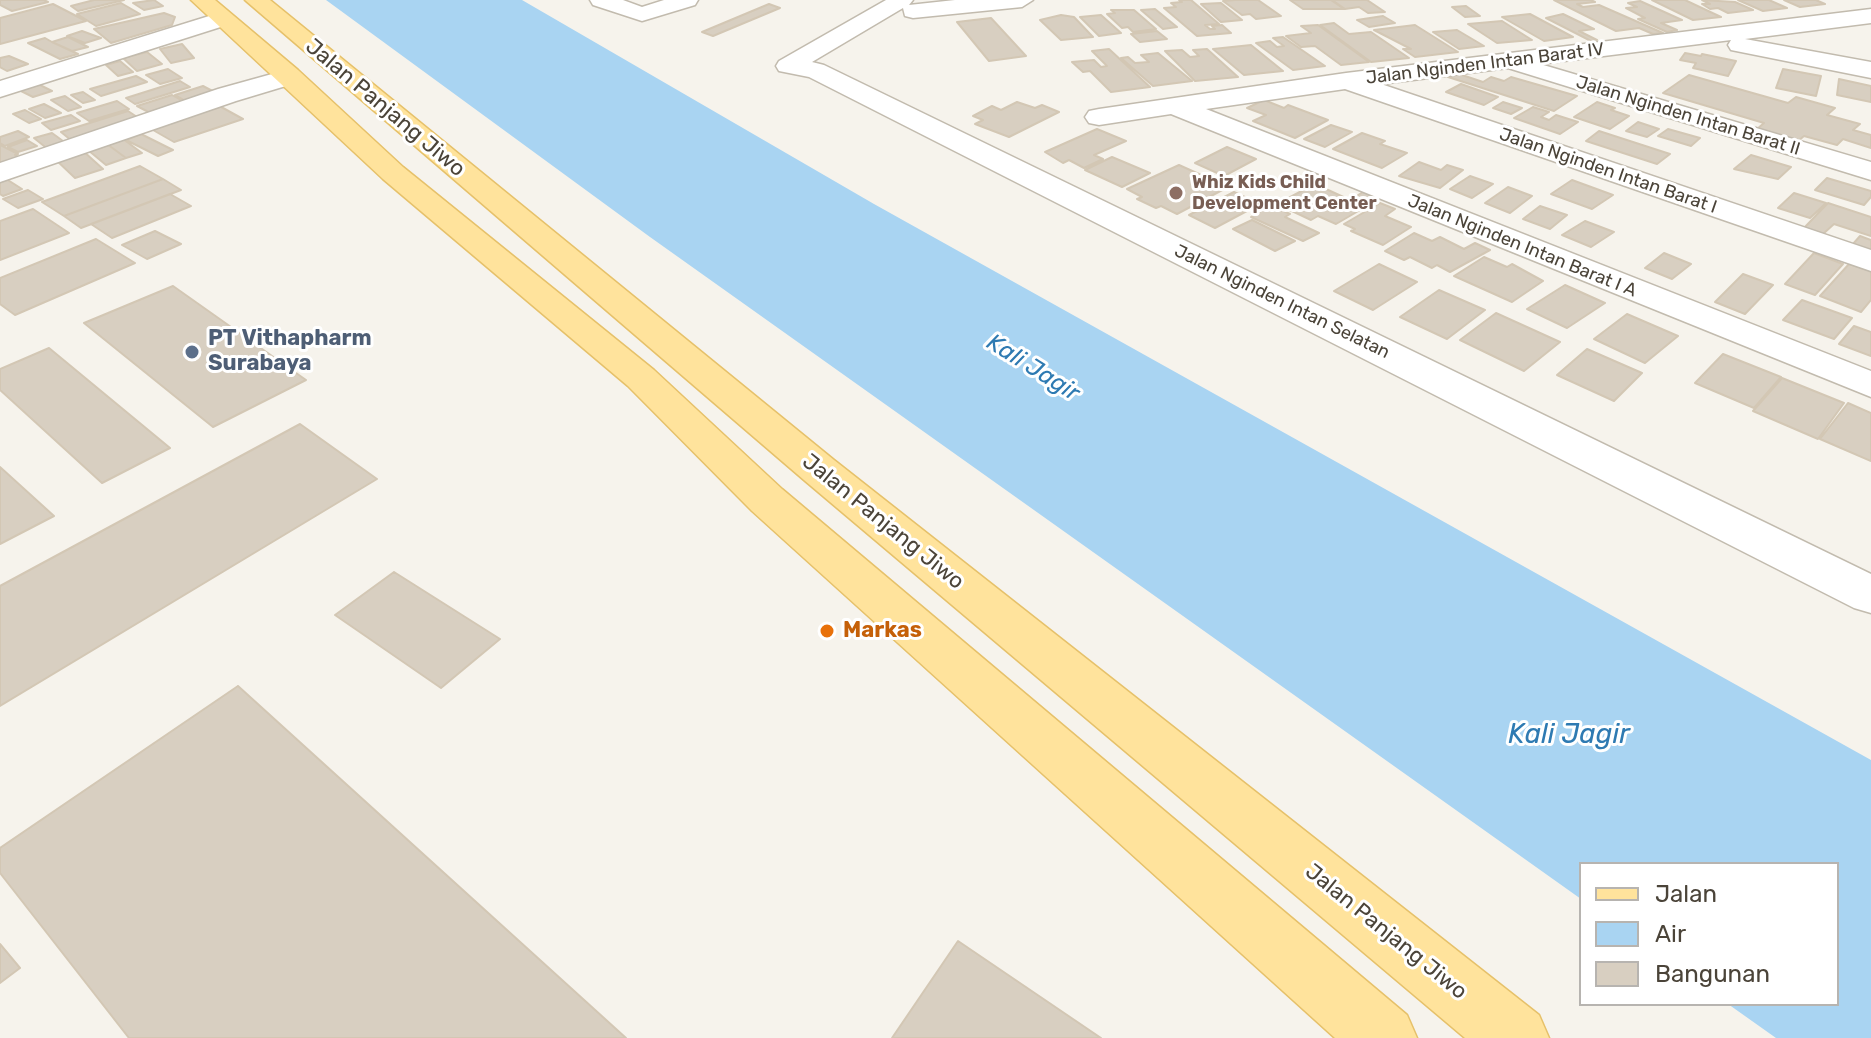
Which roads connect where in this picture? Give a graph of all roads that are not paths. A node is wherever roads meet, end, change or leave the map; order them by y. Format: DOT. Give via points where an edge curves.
graph roads {
  1 [pos="601,0"];
  2 [pos="687,0"];
  3 [pos="1022,0"];
  4 [pos="916,4"];
  5 [pos="227,6"];
  6 [pos="1871,16"];
  7 [pos="1695,37"];
  8 [pos="1505,62"];
  9 [pos="1871,70"];
  10 [pos="290,77"];
  11 [pos="1346,81"];
  12 [pos="0,89"];
  13 [pos="1174,106"];
  14 [pos="1099,117"];
  15 [pos="1871,171"];
  16 [pos="0,173"];
  17 [pos="1871,261"];
  18 [pos="1871,385"];
  19 [pos="754,416"];
  20 [pos="708,443"];
  21 [pos="819,470"];
  22 [pos="767,500"];
  23 [pos="1871,595"];
  24 [pos="1384,1038"];
  25 [pos="1516,1038"];
  1 -- 2 [label="street" via="642,14"];
  3 -- 4 [label="street"];
  4 -- 23 [label="street, Jalan Nginden Intan Selatan" via="815,70"];
  5 -- 10 [label="main road, Jalan Panjang Jiwo"];
  5 -- 12 [label="street"];
  5 -- 19 [label="main road, Jalan Panjang Jiwo"];
  6 -- 7 [label="street, Jalan Nginden Intan Barat IV"];
  7 -- 8 [label="street, Jalan Nginden Intan Barat IV"];
  7 -- 9 [label="street"];
  8 -- 11 [label="street, Jalan Nginden Intan Barat IV"];
  8 -- 15 [label="street, Jalan Nginden Intan Barat II"];
  10 -- 16 [label="street"];
  10 -- 20 [label="main road, Jalan Panjang Jiwo" via="393,173 641,378"];
  11 -- 13 [label="street, Jalan Nginden Intan Barat IV"];
  11 -- 17 [label="street, Jalan Nginden Intan Barat I"];
  13 -- 14 [label="street, Jalan Nginden Intan Barat IV"];
  13 -- 18 [label="street, Jalan Nginden Intan Barat I A"];
  19 -- 20 [label="main road" via="732,435"];
  19 -- 21 [label="main road, Jalan Panjang Jiwo"];
  20 -- 22 [label="main road, Jalan Panjang Jiwo"];
  21 -- 22 [label="main road" via="785,483"];
  21 -- 25 [label="main road, Jalan Panjang Jiwo"];
  22 -- 24 [label="main road, Jalan Panjang Jiwo"];
}
